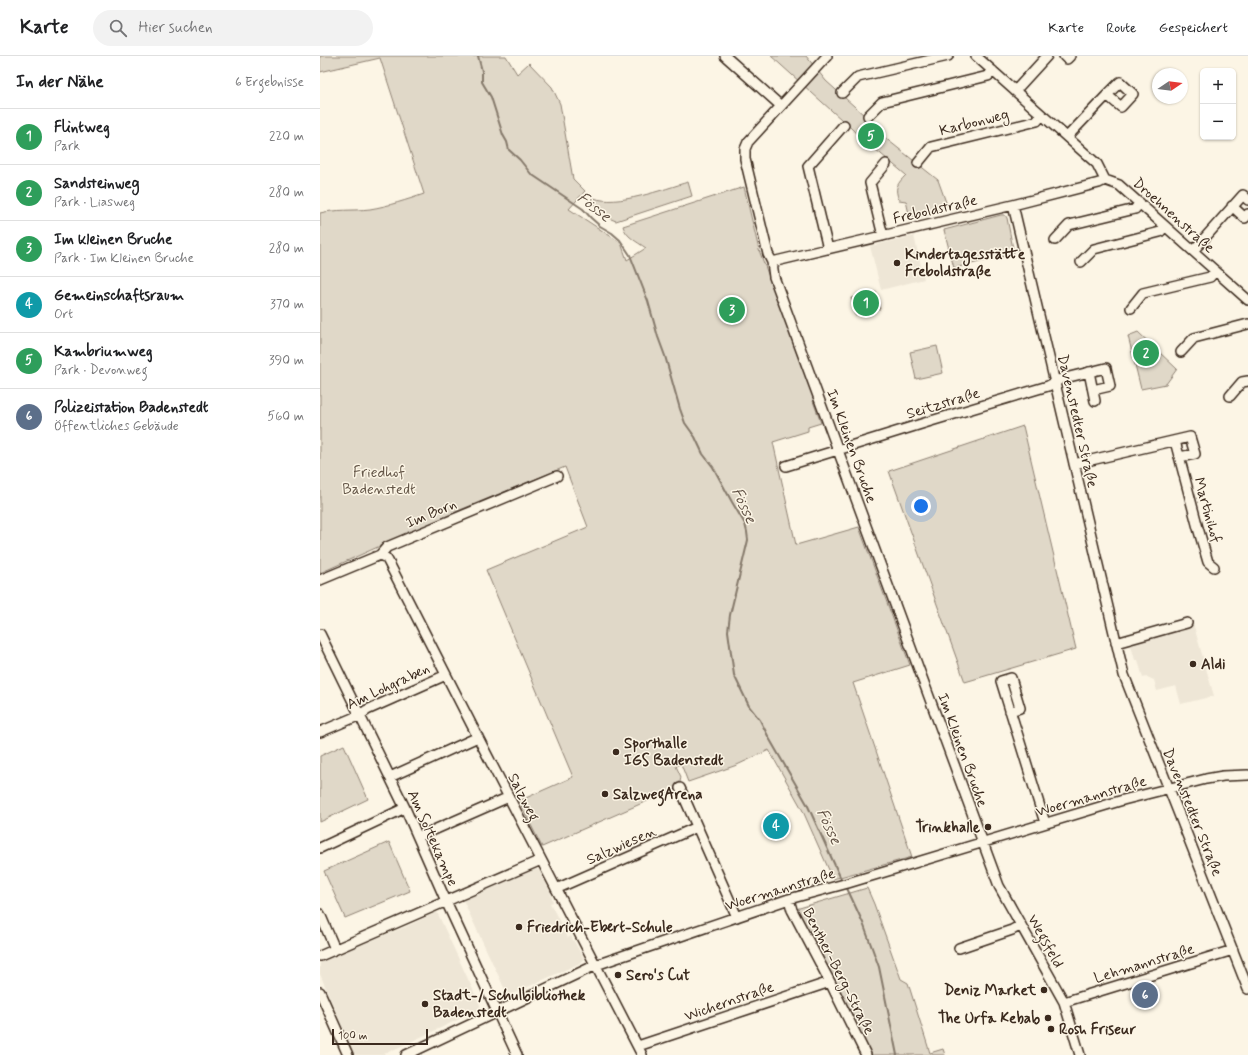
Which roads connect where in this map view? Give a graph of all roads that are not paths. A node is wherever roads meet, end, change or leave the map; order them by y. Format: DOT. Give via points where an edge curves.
graph roads {
  1 [pos="725,56"];
  2 [pos="827,56"];
  3 [pos="948,56"];
  4 [pos="976,56"];
  5 [pos="1047,56"];
  6 [pos="1064,56"];
  7 [pos="1070,56"];
  8 [pos="993,71"];
  9 [pos="1014,91"];
  10 [pos="842,94"];
  11 [pos="1107,95"];
  12 [pos="781,106"];
  13 [pos="1042,115"];
  14 [pos="868,116"];
  15 [pos="844,125"];
  16 [pos="1067,137"];
  17 [pos="918,163"];
  18 [pos="886,164"];
  19 [pos="1105,180"];
  20 [pos="1248,200"];
  21 [pos="1140,204"];
  22 [pos="1013,205"];
  23 [pos="1232,206"];
  24 [pos="1248,214"];
  25 [pos="1166,226"];
  26 [pos="882,236"];
  27 [pos="1056,240"];
  28 [pos="828,249"];
  29 [pos="1193,251"];
  30 [pos="772,262"];
  31 [pos="1081,262"];
  32 [pos="1215,271"];
  33 [pos="1247,298"];
  34 [pos="1131,308"];
  35 [pos="1248,324"];
  36 [pos="1181,352"];
  37 [pos="1088,372"];
  38 [pos="1248,381"];
  39 [pos="1055,382"];
  40 [pos="1093,390"];
  41 [pos="1230,396"];
  42 [pos="1095,401"];
  43 [pos="1175,441"];
  44 [pos="838,450"];
  45 [pos="1179,458"];
  46 [pos="1074,464"];
  47 [pos="786,466"];
  48 [pos="556,476"];
  49 [pos="380,555"];
  50 [pos="1214,567"];
  51 [pos="320,580"];
  52 [pos="1187,624"];
  53 [pos="320,634"];
  54 [pos="1116,643"];
  55 [pos="446,675"];
  56 [pos="1010,711"];
  57 [pos="360,715"];
  58 [pos="320,732"];
  59 [pos="478,737"];
  60 [pos="1248,775"];
  61 [pos="390,777"];
  62 [pos="1172,786"];
  63 [pos="680,788"];
  64 [pos="509,797"];
  65 [pos="405,808"];
  66 [pos="1045,823"];
  67 [pos="697,827"];
  68 [pos="418,837"];
  69 [pos="983,842"];
  70 [pos="320,848"];
  71 [pos="541,860"];
  72 [pos="556,889"];
  73 [pos="789,899"];
  74 [pos="446,901"];
  75 [pos="320,914"];
  76 [pos="737,917"];
  77 [pos="1021,926"];
  78 [pos="959,948"];
  79 [pos="335,949"];
  80 [pos="1233,950"];
  81 [pos="320,956"];
  82 [pos="596,965"];
  83 [pos="1245,971"];
  84 [pos="830,982"];
  85 [pos="1248,989"];
  86 [pos="320,992"];
  87 [pos="1064,1002"];
  88 [pos="497,1012"];
  89 [pos="638,1046"];
  90 [pos="348,1055"];
  91 [pos="406,1055"];
  92 [pos="517,1055"];
  93 [pos="642,1055"];
  94 [pos="866,1055"];
  95 [pos="1080,1055"];
  1 -- 12 [label="street"];
  2 -- 12 [label="street, Im Kleinen Bruche"];
  3 -- 10 [label="street" via="858,77"];
  4 -- 8 [label="street"];
  5 -- 9 [label="street"];
  6 -- 7 [label="street" via="1067,59"];
  8 -- 9 [label="street"];
  8 -- 14 [label="street" via="988,76 882,102"];
  9 -- 13 [label="street"];
  11 -- 16 [label="street"];
  12 -- 30 [label="street, Im Kleinen Bruche" via="744,148"];
  13 -- 16 [label="street"];
  13 -- 17 [label="street, Karbonweg" via="1037,121 931,147"];
  15 -- 28 [label="street" via="808,166"];
  16 -- 19 [label="street" via="1097,164"];
  18 -- 26 [label="street" via="870,183"];
  19 -- 21 [label="street, Droehnenstraße" via="1119,185"];
  19 -- 22 [label="street, Freboldstraße"];
  20 -- 23 [label="street" via="1243,195"];
  21 -- 25 [label="street, Droehnenstraße"];
  21 -- 27 [label="street" via="1135,209 1069,225"];
  22 -- 26 [label="street, Freboldstraße"];
  22 -- 39 [label="street, Davenstedter Straße"];
  23 -- 24 [label="street" via="1245,218"];
  23 -- 29 [label="street"];
  25 -- 29 [label="street, Droehnenstraße"];
  25 -- 31 [label="street" via="1160,232 1094,249"];
  26 -- 28 [label="street, Freboldstraße"];
  28 -- 30 [label="street, Freboldstraße"];
  29 -- 32 [label="street, Droehnenstraße"];
  30 -- 44 [label="street, Im Kleinen Bruche" via="774,276"];
  32 -- 33 [label="street, Droehnenstraße"];
  32 -- 34 [label="street" via="1210,277 1143,293"];
  35 -- 36 [label="street" via="1194,338"];
  37 -- 39 [label="street, Seitzstraße"];
  37 -- 40 [label="street"];
  37 -- 40 [label="street, Seitzstraße" via="1106,368 1110,386"];
  38 -- 41 [label="street" via="1242,382"];
  39 -- 44 [label="street, Seitzstraße"];
  39 -- 46 [label="street, Davenstedter Straße"];
  40 -- 42 [label="street"];
  43 -- 45 [label="street, Martinihof"];
  43 -- 45 [label="street" via="1190,437 1195,454"];
  43 -- 46 [label="street"];
  44 -- 47 [label="street, Seitzstraße"];
  44 -- 69 [label="street, Im Kleinen Bruche"];
  45 -- 50 [label="street, Martinihof" via="1208,562"];
  46 -- 54 [label="street, Davenstedter Straße"];
  48 -- 49 [label="street, Im Born" via="387,547"];
  49 -- 51 [label="street, Im Born"];
  49 -- 55 [label="street, Salzweg" via="388,561"];
  52 -- 54 [label="street"];
  53 -- 57 [label="street, Am Soltekampe"];
  54 -- 62 [label="street, Davenstedter Straße" via="1124,675"];
  55 -- 57 [label="street, Am Lohgraben"];
  55 -- 59 [label="street, Salzweg"];
  56 -- 66 [label="street"];
  57 -- 58 [label="street, Am Lohgraben"];
  57 -- 61 [label="street, Am Soltekampe"];
  59 -- 61 [label="street"];
  59 -- 64 [label="street, Salzweg"];
  60 -- 62 [label="street, Woermannstraße" via="1223,776"];
  61 -- 65 [label="street, Am Soltekampe"];
  62 -- 66 [label="street, Woermannstraße"];
  62 -- 80 [label="street, Davenstedter Straße" via="1194,854"];
  63 -- 67 [label="street"];
  64 -- 68 [label="street"];
  64 -- 71 [label="street, Salzweg"];
  65 -- 68 [label="street, Am Soltekampe"];
  65 -- 70 [label="street"];
  66 -- 69 [label="street, Woermannstraße"];
  67 -- 72 [label="street, Salzwiesen"];
  67 -- 76 [label="street"];
  68 -- 74 [label="street, Am Soltekampe"];
  69 -- 73 [label="street, Woermannstraße"];
  69 -- 77 [label="street, Wegsfeld" via="999,886"];
  71 -- 72 [label="street, Salzweg"];
  71 -- 74 [label="street"];
  72 -- 82 [label="street, Salzweg"];
  73 -- 76 [label="street, Woermannstraße"];
  73 -- 84 [label="street, Benther-Berg-Straße" via="792,910"];
  74 -- 79 [label="street"];
  74 -- 88 [label="street, Am Soltekampe"];
  75 -- 79 [label="street"];
  76 -- 82 [label="street, Woermannstraße"];
  77 -- 78 [label="street"];
  77 -- 87 [label="street, Wegsfeld"];
  79 -- 81 [label="street"];
  80 -- 83 [label="street, Davenstedter Straße"];
  80 -- 87 [label="street, Lehmannstraße"];
  82 -- 88 [label="street, Woermannstraße"];
  82 -- 89 [label="street, Salzweg"];
  83 -- 85 [label="street, Davenstedter Straße"];
  84 -- 89 [label="street, Wichernstraße"];
  84 -- 94 [label="street, Benther-Berg-Straße"];
  86 -- 90 [label="street"];
  87 -- 95 [label="street, Wegsfeld"];
  88 -- 91 [label="street, Woermannstraße"];
  88 -- 92 [label="street, Am Soltekampe"];
  89 -- 93 [label="street, Salzweg"];
}
